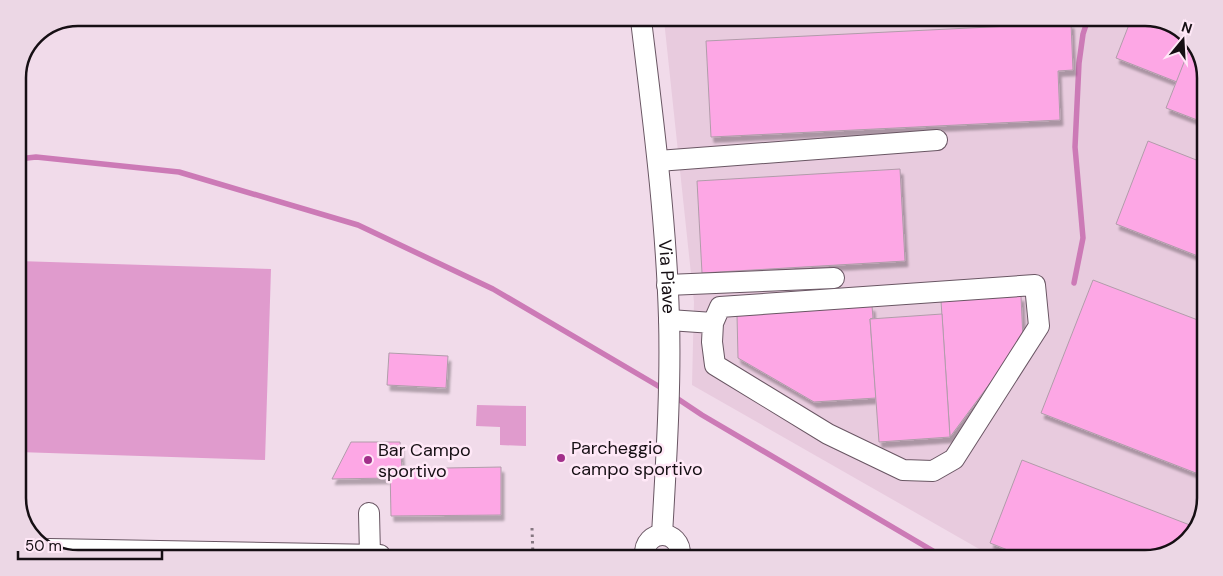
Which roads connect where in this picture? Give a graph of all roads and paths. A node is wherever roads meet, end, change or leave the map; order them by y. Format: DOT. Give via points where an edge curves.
graph roads {
  1 [pos="642,26"];
  2 [pos="937,140"];
  3 [pos="658,161"];
  4 [pos="834,278"];
  5 [pos="667,284"];
  6 [pos="669,320"];
  7 [pos="713,323"];
  8 [pos="369,513"];
  9 [pos="532,528"];
  10 [pos="662,535"];
  11 [pos="73,549"];
  12 [pos="102,550"];
  13 [pos="370,550"];
  14 [pos="533,550"];
  15 [pos="645,550"];
  16 [pos="681,550"];
  1 -- 3 [label="street, Via Piave"];
  2 -- 3 [label="street"];
  3 -- 5 [label="street, Via Piave"];
  4 -- 5 [label="street"];
  5 -- 6 [label="street, Via Piave"];
  6 -- 7 [label="street"];
  6 -- 10 [label="street, Via Piave"];
  7 -- 7 [label="street" via="715,365 828,434 903,470 933,471 954,459 1039,326 1035,285 720,307"];
  8 -- 13 [label="street"];
  9 -- 14 [label="path"];
  10 -- 15 [label="street" via="647,543"];
  10 -- 16 [label="street" via="674,539"];
  11 -- 12 [label="street"];
}
